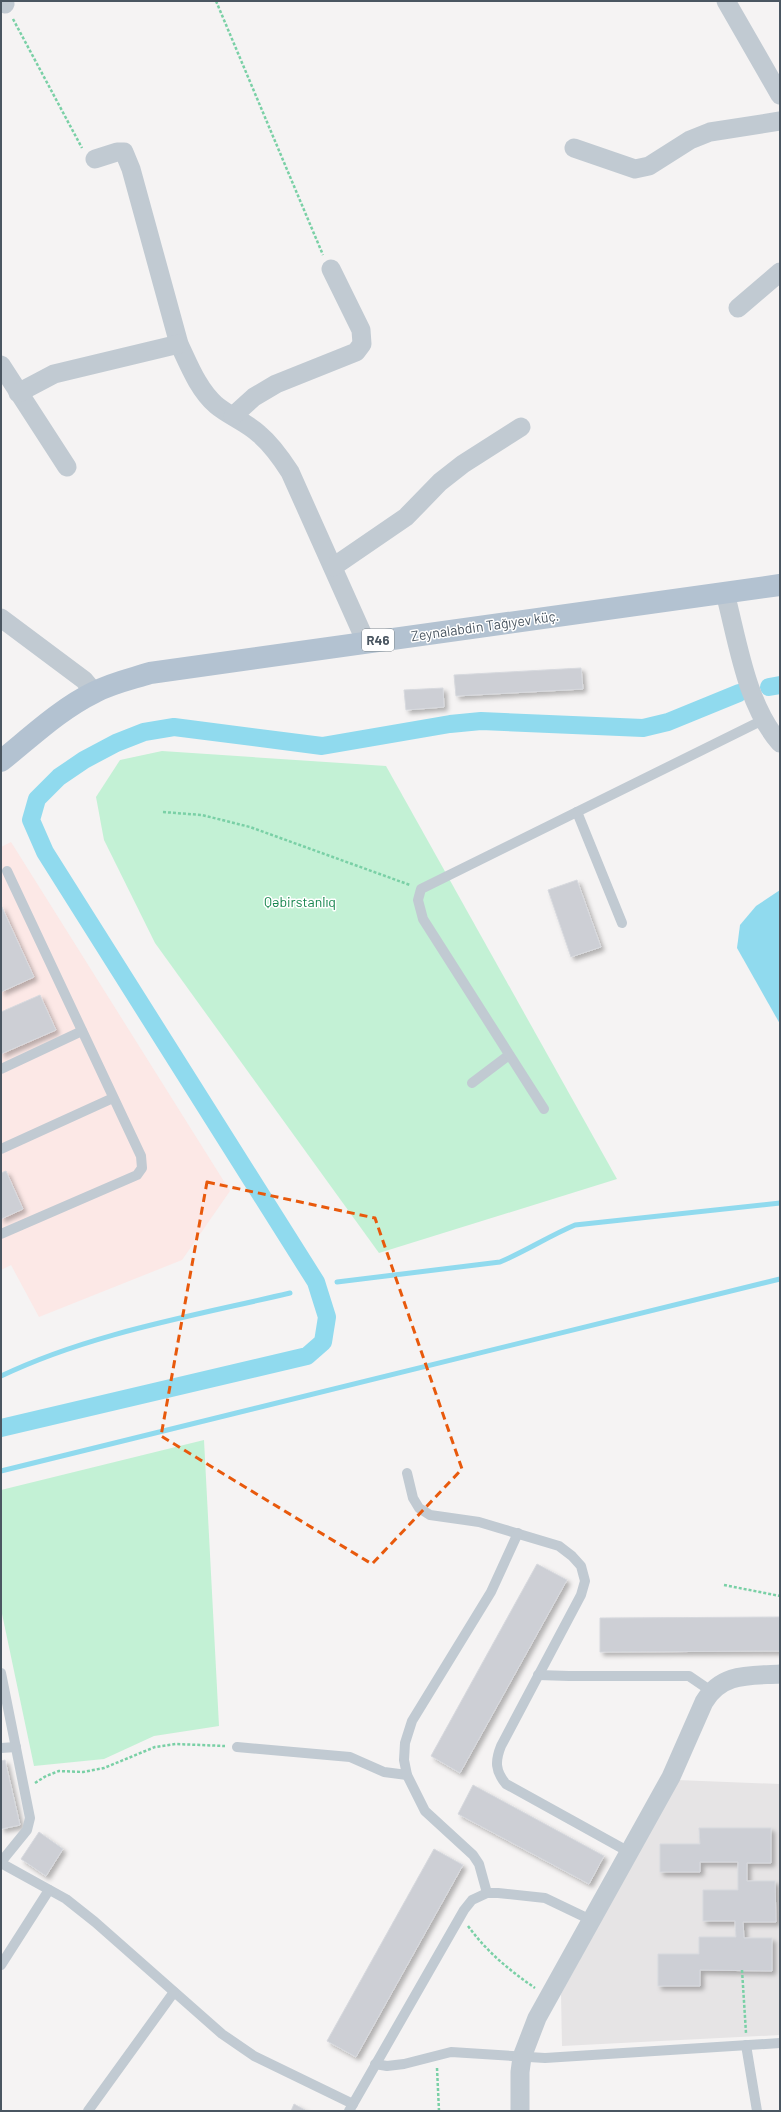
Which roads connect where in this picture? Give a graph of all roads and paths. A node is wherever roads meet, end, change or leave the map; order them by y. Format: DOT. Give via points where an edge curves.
graph roads {
  1 [pos="216,1"];
  2 [pos="726,1"];
  3 [pos="4,3"];
  4 [pos="773,69"];
  5 [pos="780,95"];
  6 [pos="780,121"];
  7 [pos="574,148"];
  8 [pos="95,159"];
  9 [pos="331,269"];
  10 [pos="780,272"];
  11 [pos="738,308"];
  12 [pos="179,344"];
  13 [pos="1,365"];
  14 [pos="18,392"];
  15 [pos="233,416"];
  16 [pos="521,427"];
  17 [pos="67,467"];
  18 [pos="333,567"];
  19 [pos="780,585"];
  20 [pos="725,593"];
  21 [pos="2,620"];
  22 [pos="366,642"];
  23 [pos="94,692"];
  24 [pos="763,720"];
  25 [pos="780,742"];
  26 [pos="1,761"];
  27 [pos="163,812"];
  28 [pos="577,812"];
  29 [pos="7,871"];
  30 [pos="421,889"];
  31 [pos="622,923"];
  32 [pos="82,1031"];
  33 [pos="509,1055"];
  34 [pos="1,1069"];
  35 [pos="472,1083"];
  36 [pos="113,1098"];
  37 [pos="544,1109"];
  38 [pos="1,1149"];
  39 [pos="1,1234"];
  40 [pos="407,1473"];
  41 [pos="518,1533"];
  42 [pos="724,1585"];
  43 [pos="780,1596"];
  44 [pos="1,1673"];
  45 [pos="780,1674"];
  46 [pos="538,1675"];
  47 [pos="711,1691"];
  48 [pos="16,1747"];
  49 [pos="237,1747"];
  50 [pos="1,1748"];
  51 [pos="407,1775"];
  52 [pos="25,1789"];
  53 [pos="629,1852"];
  54 [pos="1,1862"];
  55 [pos="49,1890"];
  56 [pos="487,1893"];
  57 [pos="461,1916"];
  58 [pos="591,1920"];
  59 [pos="1,1964"];
  60 [pos="742,1970"];
  61 [pos="174,1992"];
  62 [pos="548,1997"];
  63 [pos="780,2043"];
  64 [pos="746,2045"];
  65 [pos="437,2054"];
  66 [pos="522,2058"];
  67 [pos="375,2064"];
  68 [pos="351,2107"];
  69 [pos="88,2111"];
  70 [pos="439,2111"];
  71 [pos="520,2111"];
  72 [pos="757,2111"];
  1 -- 9 [label="path"];
  2 -- 4 [label="street"];
  3 -- 8 [label="path" via="84,150"];
  4 -- 5 [label="street"];
  6 -- 7 [label="street" via="710,132 690,140 649,166 636,169"];
  8 -- 12 [label="street" via="124,152 131,169"];
  9 -- 15 [label="street" via="361,330 362,344 356,352 276,384 254,397"];
  10 -- 11 [label="street"];
  12 -- 14 [label="street" via="54,374"];
  12 -- 15 [label="street" via="201,388 216,404"];
  13 -- 14 [label="street"];
  14 -- 17 [label="street"];
  15 -- 18 [label="street" via="259,433 276,450 290,472"];
  16 -- 18 [label="street" via="462,464 440,482 406,517"];
  18 -- 22 [label="street"];
  19 -- 20 [label="main road, Zeynalabdin Tağıyev küç. / R46"];
  20 -- 22 [label="main road, Zeynalabdin Tağıyev küç. / R46"];
  20 -- 24 [label="street" via="754,702"];
  21 -- 23 [label="street" via="84,680"];
  22 -- 23 [label="main road, Zeynalabdin Tağıyev küç. / R46" via="150,673"];
  23 -- 26 [label="main road, Zeynalabdin Tağıyev küç. / R46" via="60,714"];
  24 -- 25 [label="street"];
  24 -- 28 [label="lane"];
  27 -- 30 [label="path" via="202,815 250,827"];
  28 -- 30 [label="lane"];
  28 -- 31 [label="lane"];
  29 -- 32 [label="lane"];
  30 -- 33 [label="lane" via="418,900 423,919"];
  32 -- 34 [label="lane"];
  32 -- 36 [label="lane"];
  33 -- 35 [label="lane"];
  33 -- 37 [label="lane"];
  36 -- 38 [label="lane"];
  36 -- 39 [label="lane" via="141,1156 142,1168 136,1176"];
  40 -- 41 [label="lane" via="413,1498 419,1508 430,1515 479,1522"];
  41 -- 46 [label="lane" via="560,1546 581,1566 584,1581 580,1595"];
  41 -- 51 [label="lane" via="491,1592 412,1721 405,1743 404,1760"];
  42 -- 43 [label="path"];
  44 -- 48 [label="lane"];
  45 -- 47 [label="street" via="730,1679"];
  46 -- 47 [label="lane" via="689,1676"];
  46 -- 53 [label="lane" via="496,1757 500,1777 506,1784"];
  47 -- 53 [label="street" via="671,1777"];
  48 -- 50 [label="lane"];
  48 -- 52 [label="lane"];
  49 -- 51 [label="lane" via="350,1757 384,1772"];
  49 -- 52 [label="path" via="176,1744 155,1747 104,1768 83,1772 59,1771"];
  51 -- 56 [label="lane" via="425,1811 479,1864"];
  52 -- 54 [label="lane" via="30,1818 27,1830"];
  53 -- 58 [label="street"];
  54 -- 55 [label="lane"];
  55 -- 59 [label="lane"];
  55 -- 61 [label="lane" via="66,1899 95,1922"];
  56 -- 57 [label="lane" via="472,1900"];
  56 -- 58 [label="lane" via="545,1898"];
  57 -- 62 [label="path" via="479,1941 506,1968"];
  57 -- 67 [label="lane"];
  58 -- 62 [label="street"];
  60 -- 64 [label="path"];
  61 -- 68 [label="lane" via="222,2034 254,2056"];
  61 -- 69 [label="lane"];
  62 -- 66 [label="street" via="536,2018"];
  63 -- 64 [label="lane"];
  64 -- 66 [label="lane"];
  64 -- 72 [label="lane"];
  65 -- 66 [label="lane" via="451,2052"];
  65 -- 67 [label="lane" via="404,2064"];
  65 -- 70 [label="path"];
  66 -- 71 [label="street"];
  67 -- 68 [label="lane"];
}
